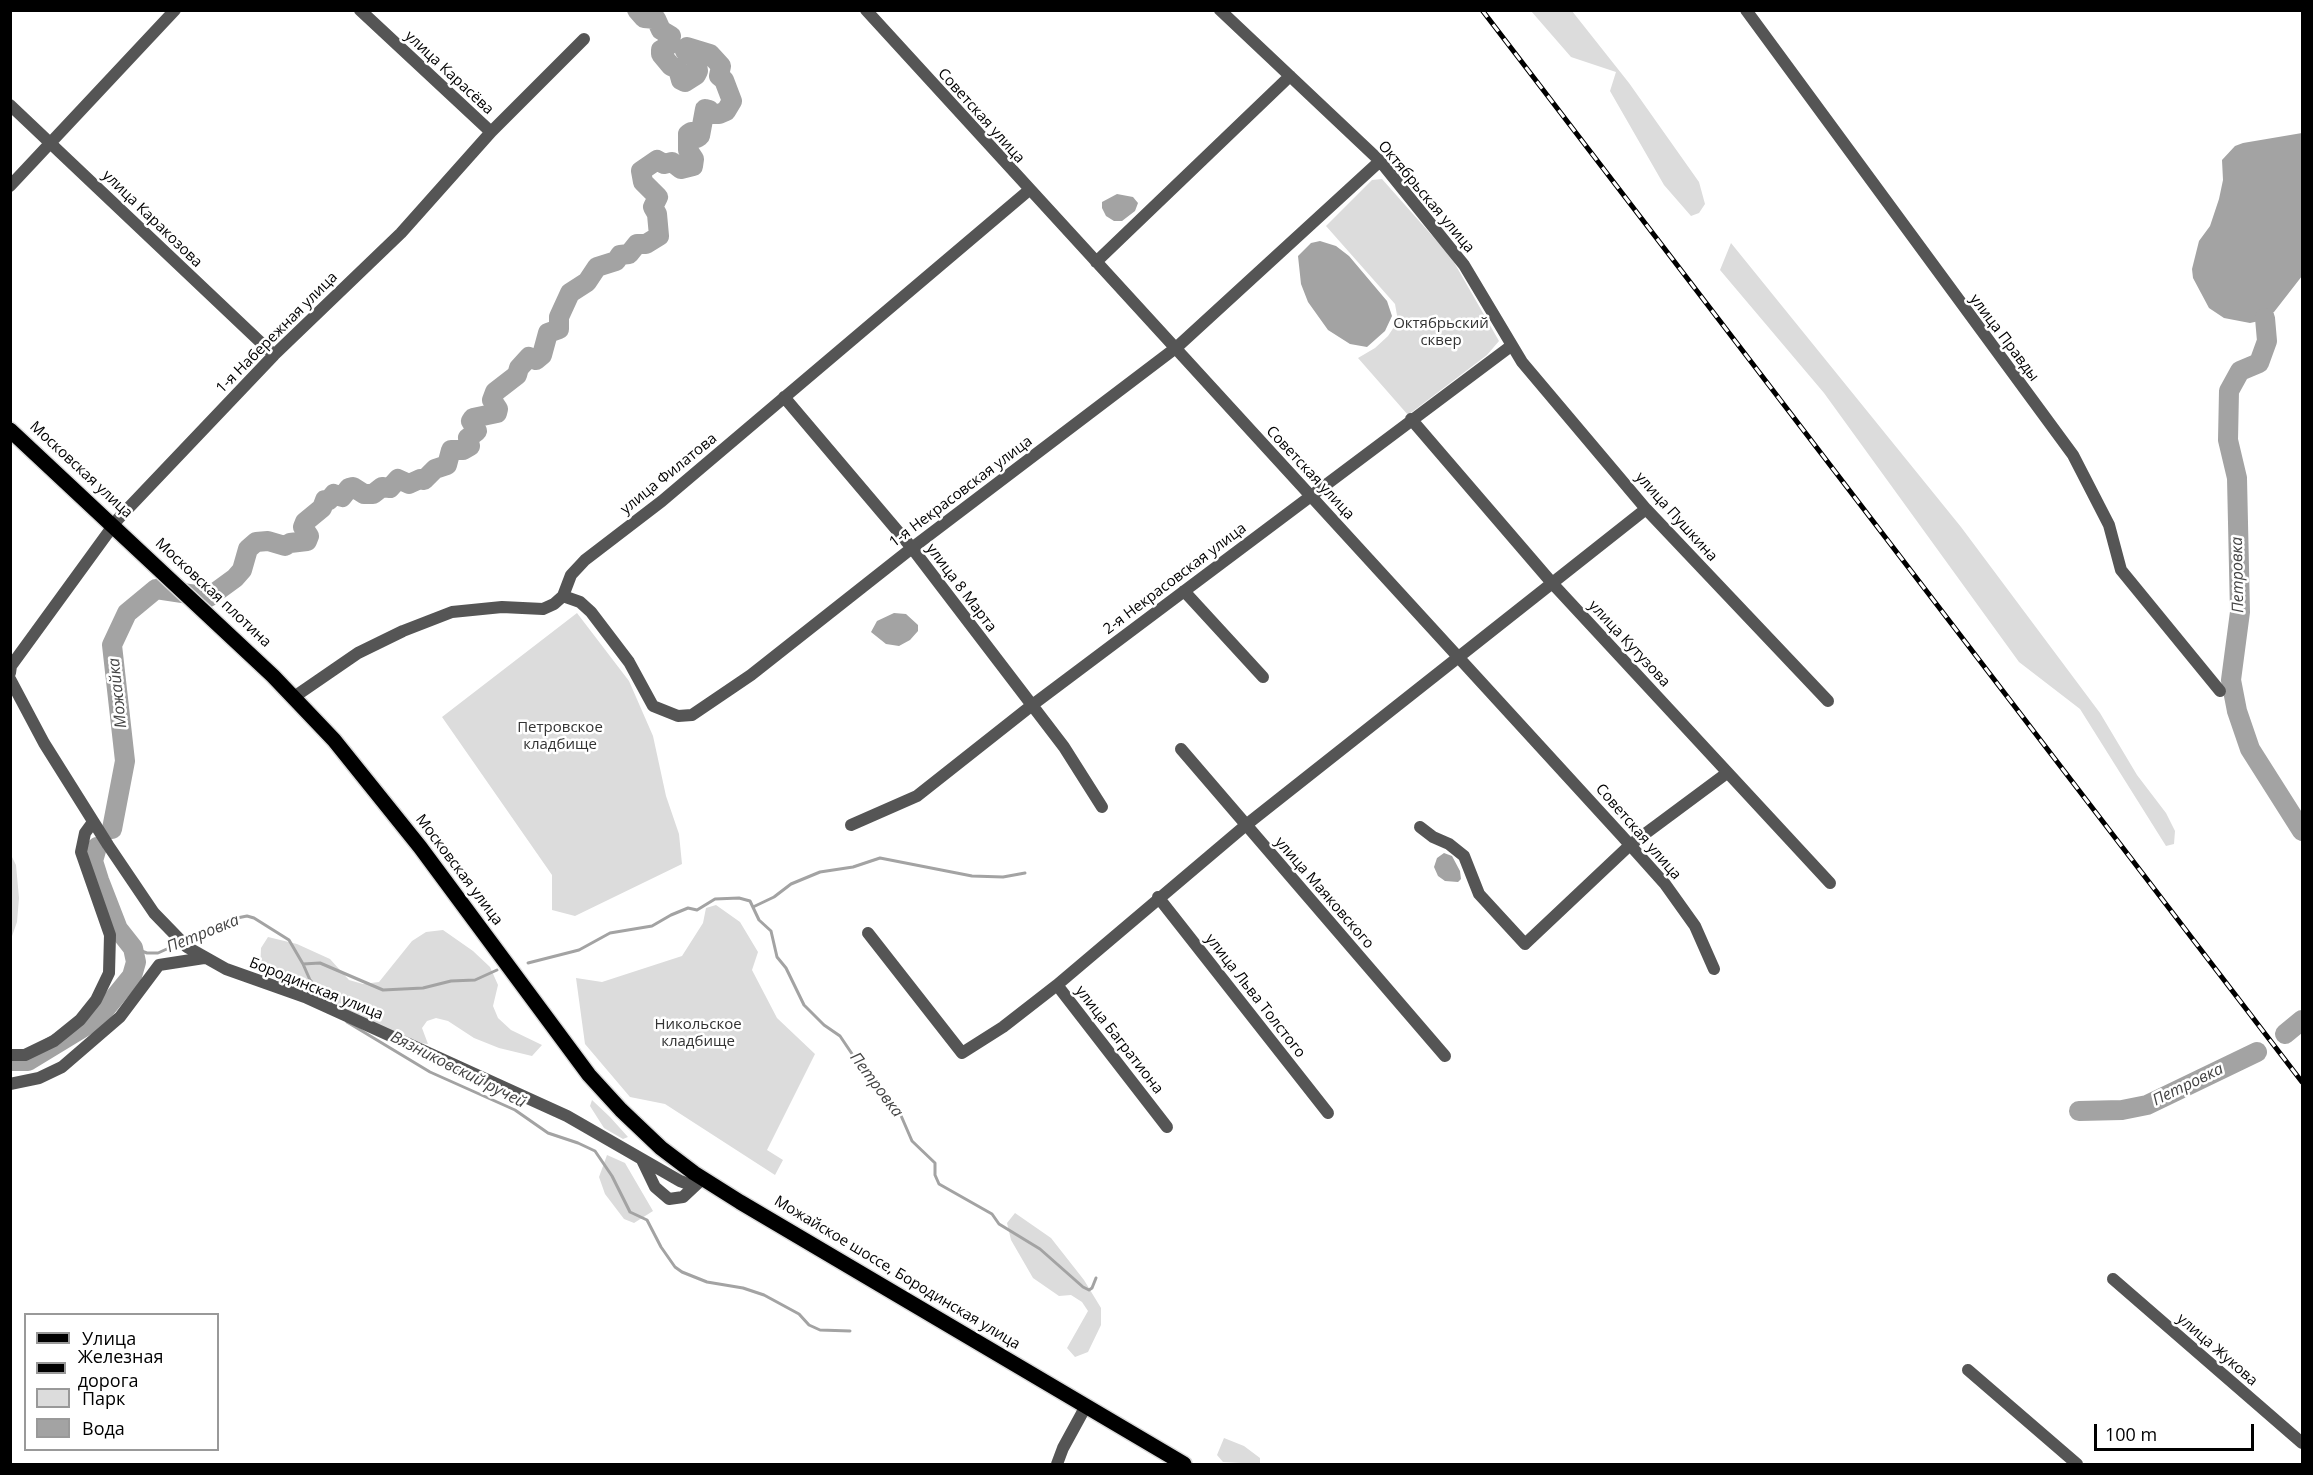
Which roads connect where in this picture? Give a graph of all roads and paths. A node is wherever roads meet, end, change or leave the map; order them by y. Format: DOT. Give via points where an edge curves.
graph roads {
  1 [pos="175,10"];
  2 [pos="360,10"];
  3 [pos="866,10"];
  4 [pos="1220,10"];
  5 [pos="1746,10"];
  6 [pos="584,39"];
  7 [pos="1290,76"];
  8 [pos="10,105"];
  9 [pos="491,132"];
  10 [pos="51,143"];
  11 [pos="1380,161"];
  12 [pos="10,186"];
  13 [pos="1028,191"];
  14 [pos="1096,262"];
  15 [pos="1510,346"];
  16 [pos="1177,347"];
  17 [pos="274,355"];
  18 [pos="784,398"];
  19 [pos="1411,420"];
  20 [pos="10,430"];
  21 [pos="1310,495"];
  22 [pos="1646,509"];
  23 [pos="113,524"];
  24 [pos="127,537"];
  25 [pos="912,548"];
  26 [pos="1552,583"];
  27 [pos="1184,591"];
  28 [pos="563,596"];
  29 [pos="1458,656"];
  30 [pos="11,668"];
  31 [pos="273,676"];
  32 [pos="1263,677"];
  33 [pos="10,679"];
  34 [pos="2220,691"];
  35 [pos="294,697"];
  36 [pos="1828,701"];
  37 [pos="1031,706"];
  38 [pos="1181,749"];
  39 [pos="1727,773"];
  40 [pos="1102,807"];
  41 [pos="851,825"];
  42 [pos="1246,825"];
  43 [pos="97,827"];
  44 [pos="1420,827"];
  45 [pos="1630,845"];
  46 [pos="1830,883"];
  47 [pos="1158,897"];
  48 [pos="868,933"];
  49 [pos="204,958"];
  50 [pos="1714,969"];
  51 [pos="1057,985"];
  52 [pos="10,1055"];
  53 [pos="1445,1056"];
  54 [pos="10,1084"];
  55 [pos="606,1095"];
  56 [pos="1328,1113"];
  57 [pos="1167,1127"];
  58 [pos="642,1160"];
  59 [pos="698,1182"];
  60 [pos="2113,1279"];
  61 [pos="1968,1370"];
  62 [pos="1086,1406"];
  63 [pos="2302,1443"];
  64 [pos="1057,1464"];
  65 [pos="1184,1464"];
  66 [pos="2077,1464"];
  1 -- 10 [label="street"];
  2 -- 9 [label="street, улица Карасёва"];
  3 -- 13 [label="street, Советская улица"];
  4 -- 7 [label="street, Октябрьская улица"];
  5 -- 34 [label="street, улица Правды" via="2073,456 2109,525 2121,570"];
  6 -- 9 [label="street, 1-я Набережная улица"];
  7 -- 11 [label="street, Октябрьская улица"];
  7 -- 14 [label="street"];
  8 -- 10 [label="street, улица Каракозова"];
  9 -- 17 [label="street, 1-я Набережная улица" via="401,233"];
  10 -- 12 [label="street"];
  10 -- 17 [label="street, улица Каракозова"];
  11 -- 15 [label="street, Октябрьская улица" via="1464,266"];
  11 -- 16 [label="street, 1-я Некрасовская улица"];
  13 -- 14 [label="street, Советская улица"];
  13 -- 18 [label="street, улица Филатова"];
  14 -- 16 [label="street, Советская улица"];
  15 -- 19 [label="street, 2-я Некрасовская улица"];
  15 -- 22 [label="street, улица Пушкина"];
  16 -- 21 [label="street, Советская улица"];
  16 -- 25 [label="street, 1-я Некрасовская улица"];
  17 -- 23 [label="street, 1-я Набережная улица"];
  18 -- 25 [label="street, улица 8 Марта"];
  18 -- 28 [label="street, улица Филатова" via="585,560 571,575"];
  19 -- 21 [label="street, 2-я Некрасовская улица"];
  19 -- 26 [label="street, улица Кутузова"];
  20 -- 23 [label="main road, Московская улица"];
  21 -- 27 [label="street, 2-я Некрасовская улица"];
  21 -- 29 [label="street, Советская улица"];
  22 -- 26 [label="street"];
  22 -- 36 [label="street, улица Пушкина"];
  23 -- 24 [label="main road, Московская улица"];
  23 -- 30 [label="street, 1-я Набережная улица"];
  24 -- 31 [label="main road, Московская плотина"];
  25 -- 28 [label="street, 1-я Некрасовская улица" via="751,675 692,715 678,716 652,706 628,662 591,612 580,602"];
  25 -- 37 [label="street, улица 8 Марта"];
  26 -- 29 [label="street"];
  26 -- 39 [label="street, улица Кутузова"];
  27 -- 32 [label="street"];
  27 -- 37 [label="street, 2-я Некрасовская улица"];
  28 -- 35 [label="street" via="543,609 452,612 358,653"];
  29 -- 42 [label="street"];
  29 -- 45 [label="street, Советская улица"];
  31 -- 35 [label="main road, Московская улица"];
  33 -- 43 [label="street" via="44,743"];
  35 -- 55 [label="main road, Московская улица" via="378,793"];
  37 -- 40 [label="street, улица 8 Марта" via="1064,747"];
  37 -- 41 [label="street, 2-я Некрасовская улица" via="917,796"];
  38 -- 42 [label="street, улица Маяковского"];
  39 -- 45 [label="street"];
  39 -- 46 [label="street, улица Кутузова"];
  42 -- 47 [label="street"];
  42 -- 53 [label="street, улица Маяковского"];
  43 -- 49 [label="street, Бородинская улица" via="154,913 186,946"];
  43 -- 52 [label="street" via="85,833 81,852 110,935 109,973 96,1000 80,1020 54,1041 25,1055"];
  44 -- 45 [label="street" via="1464,856 1479,894 1525,944"];
  45 -- 50 [label="street, Советская улица" via="1695,926"];
  47 -- 51 [label="street"];
  47 -- 56 [label="street, улица Льва Толстого"];
  48 -- 51 [label="street, улица Багратиона" via="962,1053"];
  49 -- 54 [label="street" via="159,965 120,1017 62,1067 39,1078"];
  49 -- 58 [label="street, Бородинская улица" via="305,997 567,1116"];
  51 -- 57 [label="street, улица Багратиона"];
  55 -- 59 [label="main road, Можайское шоссе, Бородинская улица"];
  58 -- 59 [label="street, Бородинская улица"];
  58 -- 59 [label="street" via="655,1187 665,1197 678,1199"];
  59 -- 62 [label="main road, Можайское шоссе, Бородинская улица"];
  60 -- 63 [label="street, улица Жукова"];
  61 -- 66 [label="street"];
  62 -- 64 [label="street"];
  62 -- 65 [label="main road, Можайское шоссе, Бородинская улица"];
}
